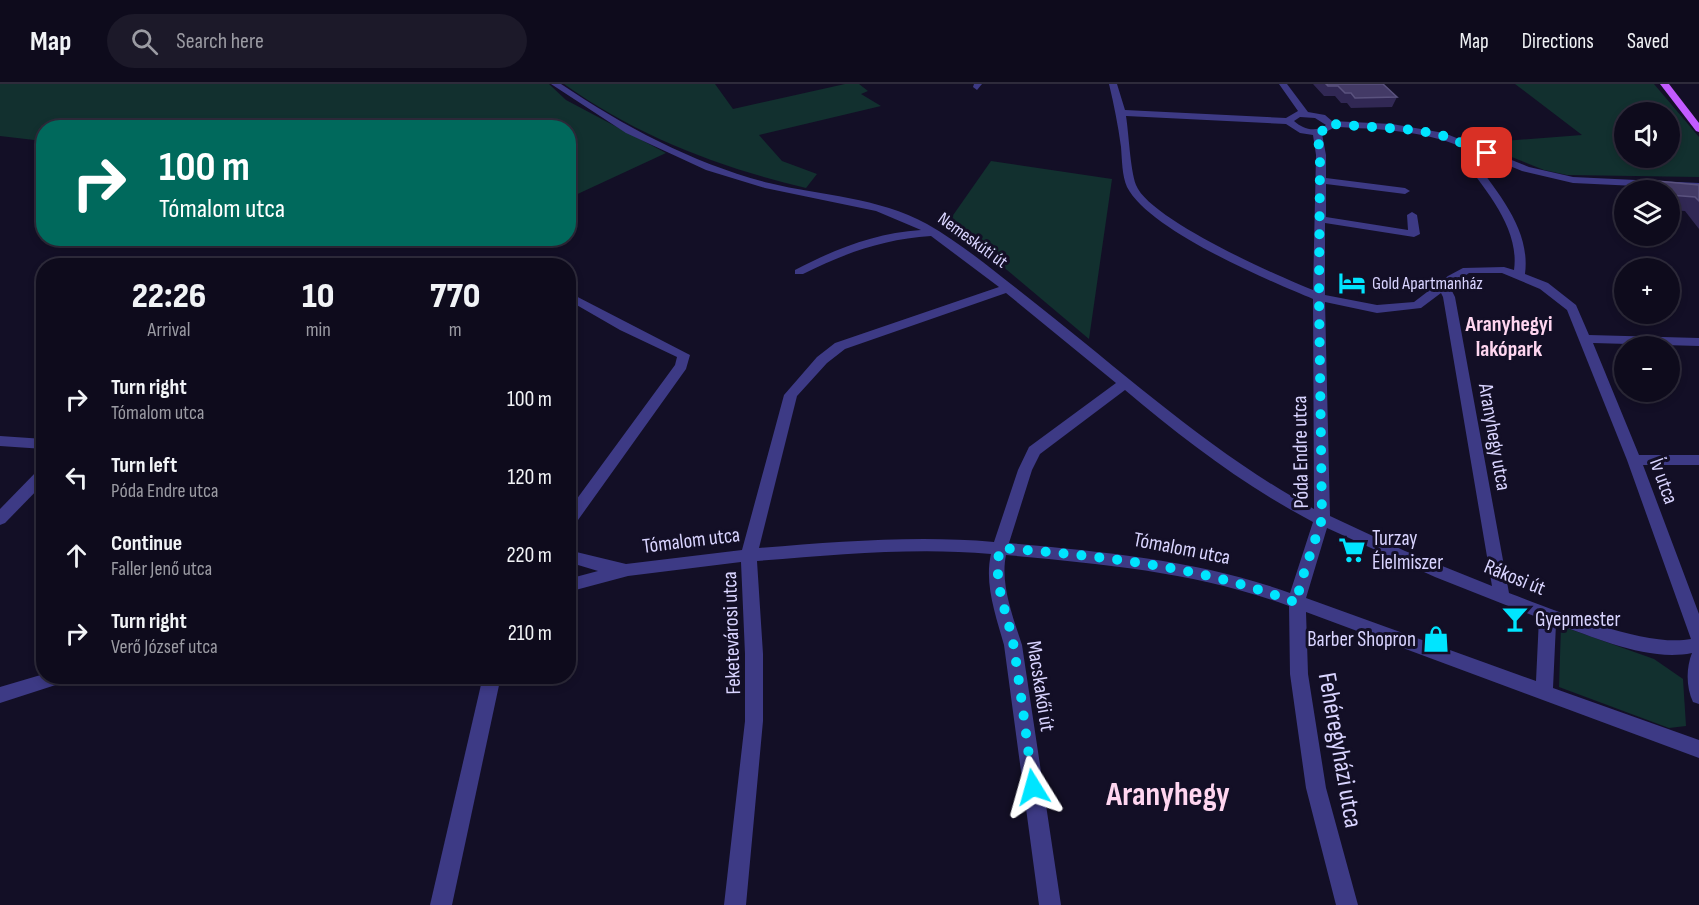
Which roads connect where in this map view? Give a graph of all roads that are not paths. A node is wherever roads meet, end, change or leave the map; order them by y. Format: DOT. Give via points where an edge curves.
graph roads {
  1 [pos="555,84"];
  2 [pos="1113,84"];
  3 [pos="1283,84"];
  4 [pos="1664,84"];
  5 [pos="1121,113"];
  6 [pos="1305,114"];
  7 [pos="1289,121"];
  8 [pos="1331,124"];
  9 [pos="1699,129"];
  10 [pos="1317,132"];
  11 [pos="1467,145"];
  12 [pos="1320,180"];
  13 [pos="1699,185"];
  14 [pos="1405,191"];
  15 [pos="1412,215"];
  16 [pos="1320,219"];
  17 [pos="932,233"];
  18 [pos="800,272"];
  19 [pos="1519,275"];
  20 [pos="1444,286"];
  21 [pos="1008,288"];
  22 [pos="1319,297"];
  23 [pos="576,300"];
  24 [pos="1586,339"];
  25 [pos="1699,342"];
  26 [pos="1126,383"];
  27 [pos="0,441"];
  28 [pos="36,443"];
  29 [pos="1634,460"];
  30 [pos="1699,460"];
  31 [pos="36,481"];
  32 [pos="576,512"];
  33 [pos="0,519"];
  34 [pos="1322,519"];
  35 [pos="1000,548"];
  36 [pos="748,555"];
  37 [pos="576,559"];
  38 [pos="628,570"];
  39 [pos="576,584"];
  40 [pos="1502,597"];
  41 [pos="1297,603"];
  42 [pos="1548,614"];
  43 [pos="1699,637"];
  44 [pos="1699,645"];
  45 [pos="1699,658"];
  46 [pos="36,684"];
  47 [pos="490,684"];
  48 [pos="1544,692"];
  49 [pos="0,695"];
  50 [pos="1699,696"];
  51 [pos="1699,749"];
  52 [pos="441,905"];
  53 [pos="735,905"];
  54 [pos="1050,905"];
  55 [pos="1347,905"];
  1 -- 17 [label="street, Nemeskúti út" via="592,110 714,169 805,195 881,208"];
  2 -- 5 [label="street"];
  3 -- 6 [label="street"];
  4 -- 9 [label="main road"];
  5 -- 7 [label="street"];
  5 -- 22 [label="street" via="1131,185 1140,199 1177,227 1253,270"];
  6 -- 7 [label="street"];
  6 -- 8 [label="street"];
  7 -- 10 [label="street" via="1299,129"];
  8 -- 10 [label="street" via="1330,129"];
  8 -- 11 [label="street" via="1416,130"];
  10 -- 12 [label="street, Póda Endre utca"];
  11 -- 13 [label="street" via="1526,168 1573,180"];
  11 -- 19 [label="street" via="1466,156 1515,233 1521,260"];
  12 -- 14 [label="street"];
  12 -- 16 [label="street, Póda Endre utca"];
  15 -- 16 [label="street" via="1414,234"];
  16 -- 22 [label="street, Póda Endre utca"];
  17 -- 18 [label="street" via="867,241"];
  17 -- 21 [label="street, Nemeskúti út"];
  19 -- 20 [label="street, Ív utca" via="1492,269 1467,270"];
  19 -- 24 [label="street, Ív utca" via="1544,286 1572,308"];
  20 -- 22 [label="street" via="1417,304 1401,308 1377,309"];
  20 -- 40 [label="street, Aranyhegy utca"];
  21 -- 26 [label="street, Nemeskúti út"];
  21 -- 36 [label="street, Feketevárosi utca" via="840,346 822,360 787,403"];
  22 -- 34 [label="street, Póda Endre utca"];
  23 -- 32 [label="street" via="684,356 681,366"];
  24 -- 25 [label="street"];
  24 -- 29 [label="street, Ív utca"];
  26 -- 34 [label="street, Nemeskúti út" via="1205,448 1253,481"];
  26 -- 35 [label="street, Macskakői út" via="1034,451"];
  27 -- 28 [label="street"];
  29 -- 30 [label="street"];
  29 -- 43 [label="street, Ív utca"];
  31 -- 33 [label="street"];
  34 -- 40 [label="street, Rákosi út"];
  34 -- 41 [label="street, Póda Endre utca"];
  35 -- 36 [label="street, Tómalom utca" via="947,544 870,546"];
  35 -- 41 [label="street, Tómalom utca" via="1139,562 1248,585"];
  35 -- 54 [label="street, Macskakői út" via="996,566 1001,603 1013,645"];
  36 -- 38 [label="street, Tómalom utca"];
  36 -- 53 [label="street, Feketevárosi utca" via="754,721"];
  37 -- 38 [label="street, Tómalom utca"];
  38 -- 39 [label="street, Tómalom utca"];
  40 -- 42 [label="street, Rákosi út"];
  41 -- 48 [label="street, Tómalom utca"];
  41 -- 55 [label="street, Fehéregyházi utca" via="1299,674 1316,789"];
  42 -- 44 [label="street, Rákosi út" via="1635,642 1673,649"];
  42 -- 48 [label="street"];
  45 -- 50 [label="street"];
  46 -- 49 [label="street"];
  47 -- 52 [label="street"];
  48 -- 51 [label="street, Tómalom utca"];
}
